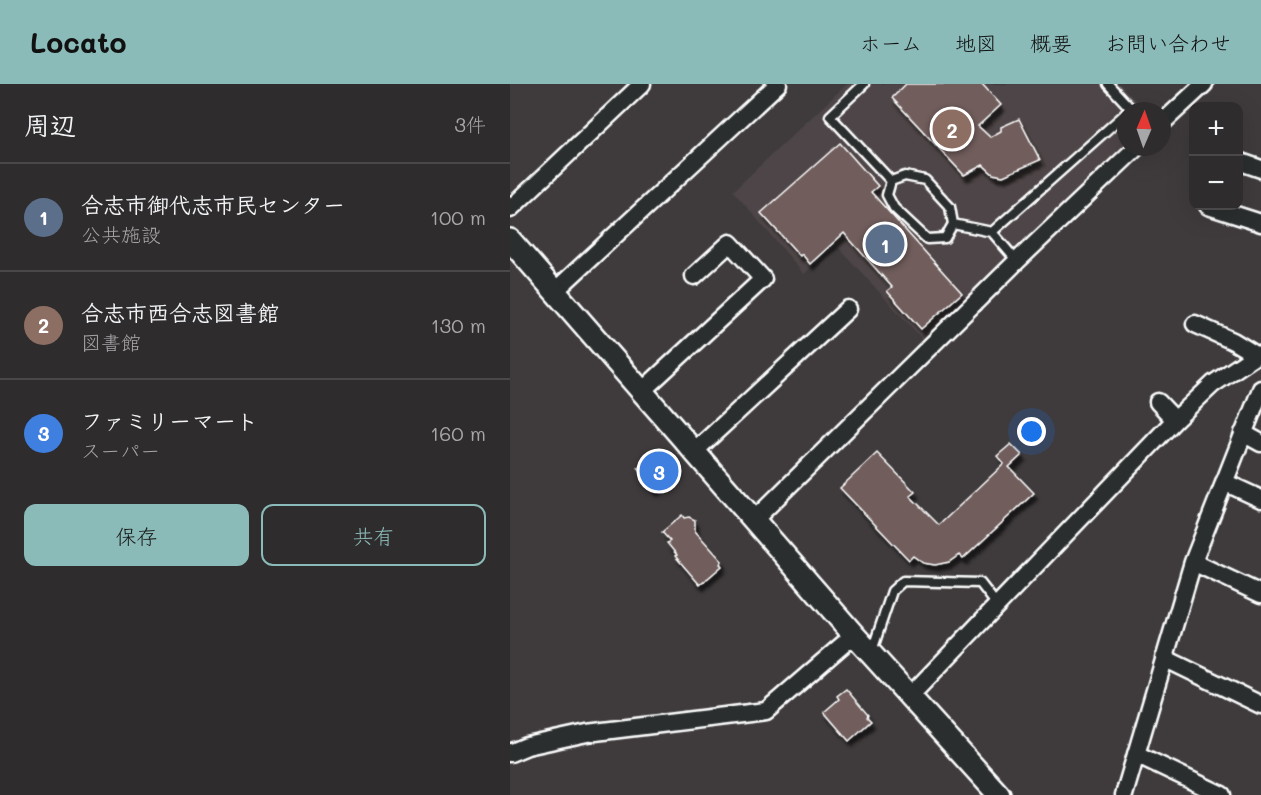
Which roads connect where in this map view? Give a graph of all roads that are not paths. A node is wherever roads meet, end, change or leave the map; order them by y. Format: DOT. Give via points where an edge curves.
graph roads {
  1 [pos="642,84"];
  2 [pos="778,84"];
  3 [pos="864,84"];
  4 [pos="1108,84"];
  5 [pos="1204,84"];
  6 [pos="1122,102"];
  7 [pos="1171,115"];
  8 [pos="1117,122"];
  9 [pos="1128,156"];
  10 [pos="1243,162"];
  11 [pos="1261,169"];
  12 [pos="891,181"];
  13 [pos="510,209"];
  14 [pos="1220,210"];
  15 [pos="1261,223"];
  16 [pos="953,224"];
  17 [pos="992,232"];
  18 [pos="510,240"];
  19 [pos="1017,261"];
  20 [pos="694,276"];
  21 [pos="555,291"];
  22 [pos="848,309"];
  23 [pos="1195,324"];
  24 [pos="1258,355"];
  25 [pos="1261,389"];
  26 [pos="642,391"];
  27 [pos="1158,402"];
  28 [pos="1175,420"];
  29 [pos="1243,433"];
  30 [pos="1261,443"];
  31 [pos="695,451"];
  32 [pos="1224,482"];
  33 [pos="1261,499"];
  34 [pos="755,519"];
  35 [pos="1193,562"];
  36 [pos="1261,594"];
  37 [pos="997,605"];
  38 [pos="854,635"];
  39 [pos="871,654"];
  40 [pos="1164,658"];
  41 [pos="909,696"];
  42 [pos="1261,705"];
  43 [pos="510,753"];
  44 [pos="1136,754"];
  45 [pos="999,795"];
  46 [pos="1124,795"];
  47 [pos="1222,795"];
  1 -- 13 [label="street"];
  2 -- 21 [label="street"];
  3 -- 12 [label="lane" via="831,116"];
  4 -- 6 [label="lane"];
  5 -- 7 [label="street"];
  8 -- 17 [label="lane"];
  9 -- 19 [label="street"];
  10 -- 11 [label="street"];
  12 -- 16 [label="lane" via="905,176 925,180 950,207"];
  12 -- 16 [label="lane" via="887,195 894,208 927,240 945,238"];
  14 -- 15 [label="street"];
  16 -- 17 [label="lane"];
  17 -- 19 [label="lane"];
  18 -- 21 [label="street"];
  19 -- 34 [label="street"];
  20 -- 26 [label="street" via="730,243 763,279"];
  21 -- 26 [label="street"];
  22 -- 31 [label="street"];
  23 -- 24 [label="street"];
  24 -- 28 [label="street" via="1213,384"];
  25 -- 29 [label="street"];
  26 -- 31 [label="street"];
  27 -- 28 [label="street"];
  28 -- 37 [label="street"];
  29 -- 30 [label="street"];
  29 -- 32 [label="street"];
  31 -- 34 [label="street"];
  32 -- 33 [label="street"];
  32 -- 35 [label="street"];
  34 -- 38 [label="street"];
  35 -- 36 [label="street"];
  35 -- 40 [label="street"];
  37 -- 39 [label="lane" via="980,583 903,581 892,591"];
  37 -- 41 [label="street"];
  38 -- 39 [label="street"];
  38 -- 43 [label="street" via="766,711 587,733"];
  39 -- 41 [label="street"];
  40 -- 42 [label="street"];
  40 -- 44 [label="street"];
  41 -- 45 [label="street"];
  44 -- 46 [label="street"];
  44 -- 47 [label="street"];
}
